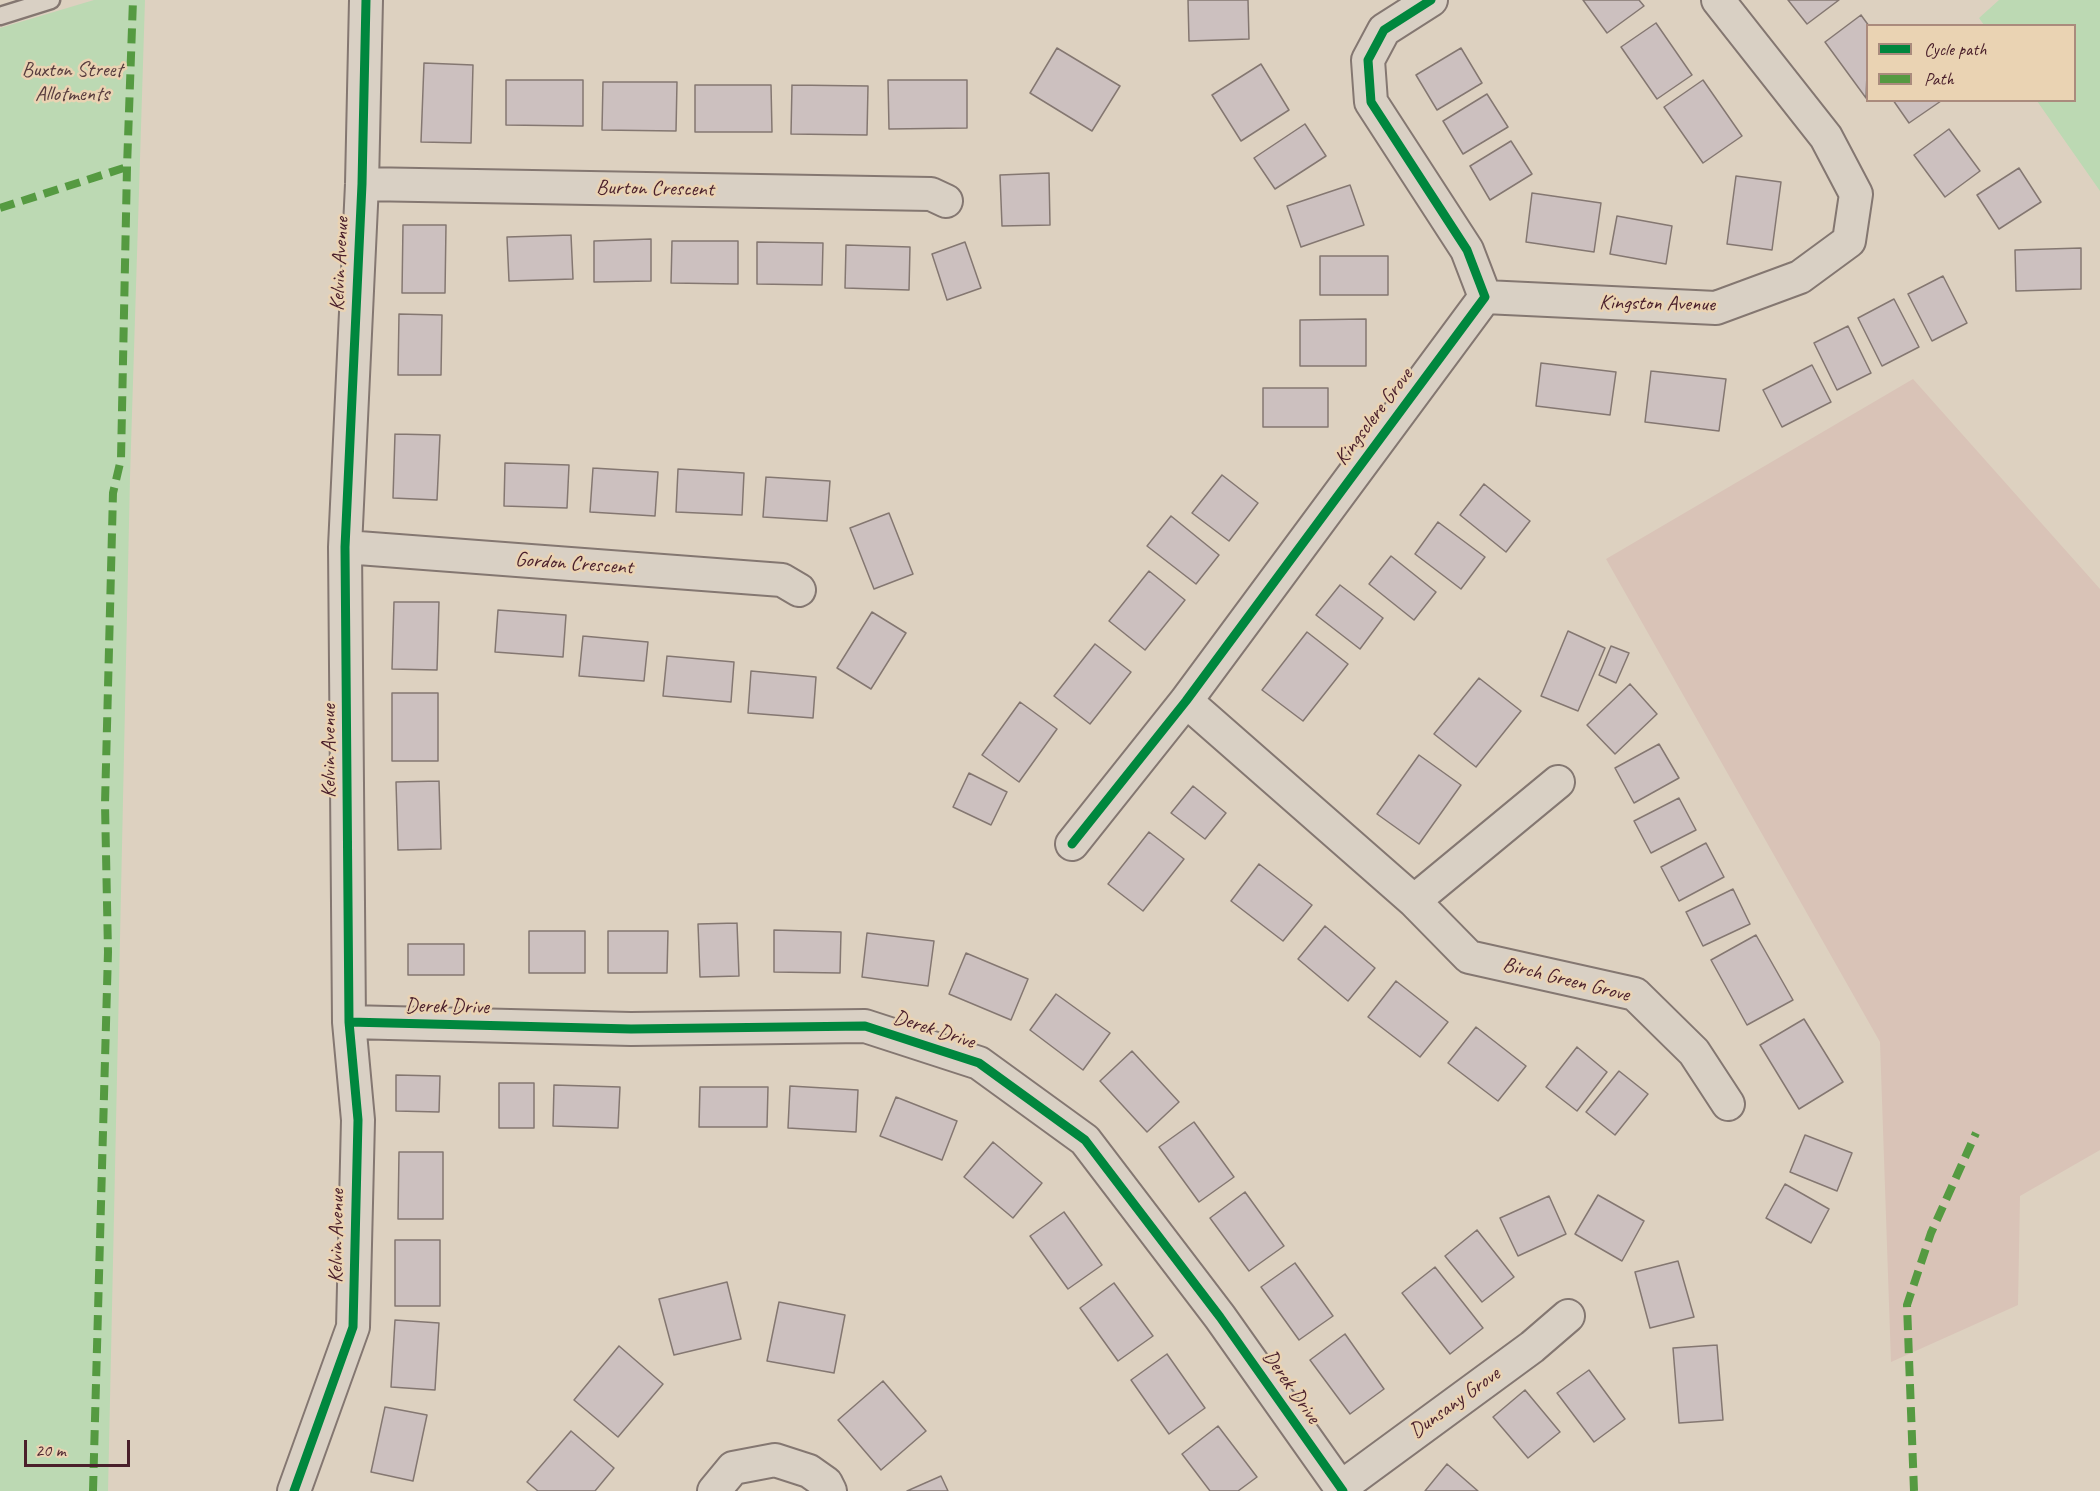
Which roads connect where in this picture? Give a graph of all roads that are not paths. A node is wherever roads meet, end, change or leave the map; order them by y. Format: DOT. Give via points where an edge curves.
graph roads {
  1 [pos="51,0"];
  2 [pos="366,0"];
  3 [pos="1431,0"];
  4 [pos="1718,0"];
  5 [pos="0,16"];
  6 [pos="362,184"];
  7 [pos="946,201"];
  8 [pos="1485,297"];
  9 [pos="345,547"];
  10 [pos="799,590"];
  11 [pos="1186,700"];
  12 [pos="1558,782"];
  13 [pos="1072,844"];
  14 [pos="1413,901"];
  15 [pos="349,1022"];
  16 [pos="1728,1104"];
  17 [pos="1568,1316"];
  18 [pos="1341,1489"];
  19 [pos="294,1491"];
  20 [pos="714,1491"];
  21 [pos="830,1491"];
  1 -- 5 [label="lane"];
  2 -- 6 [label="street, Kelvin Avenue"];
  3 -- 8 [label="street" via="1384,30 1368,60 1371,102 1467,250"];
  4 -- 8 [label="street, Kingston Avenue" via="1826,137 1856,194 1849,241 1800,277 1716,308"];
  6 -- 7 [label="street, Burton Crescent" via="931,194"];
  6 -- 9 [label="street, Kelvin Avenue"];
  8 -- 11 [label="street, Kingsclere Grove"];
  9 -- 10 [label="street, Gordon Crescent" via="782,580"];
  9 -- 15 [label="street, Kelvin Avenue"];
  11 -- 13 [label="street, Kingsclere Grove"];
  11 -- 14 [label="street, Birch Green Grove"];
  12 -- 14 [label="street"];
  14 -- 16 [label="street, Birch Green Grove" via="1469,957 1635,994 1694,1052"];
  15 -- 18 [label="street, Derek Drive" via="631,1029 865,1026 979,1063 1085,1140 1220,1317"];
  15 -- 19 [label="street, Kelvin Avenue" via="358,1120 353,1327"];
  17 -- 18 [label="street, Dunsany Grove"];
  20 -- 21 [label="street" via="733,1468 775,1460 809,1472 826,1483"];
}
